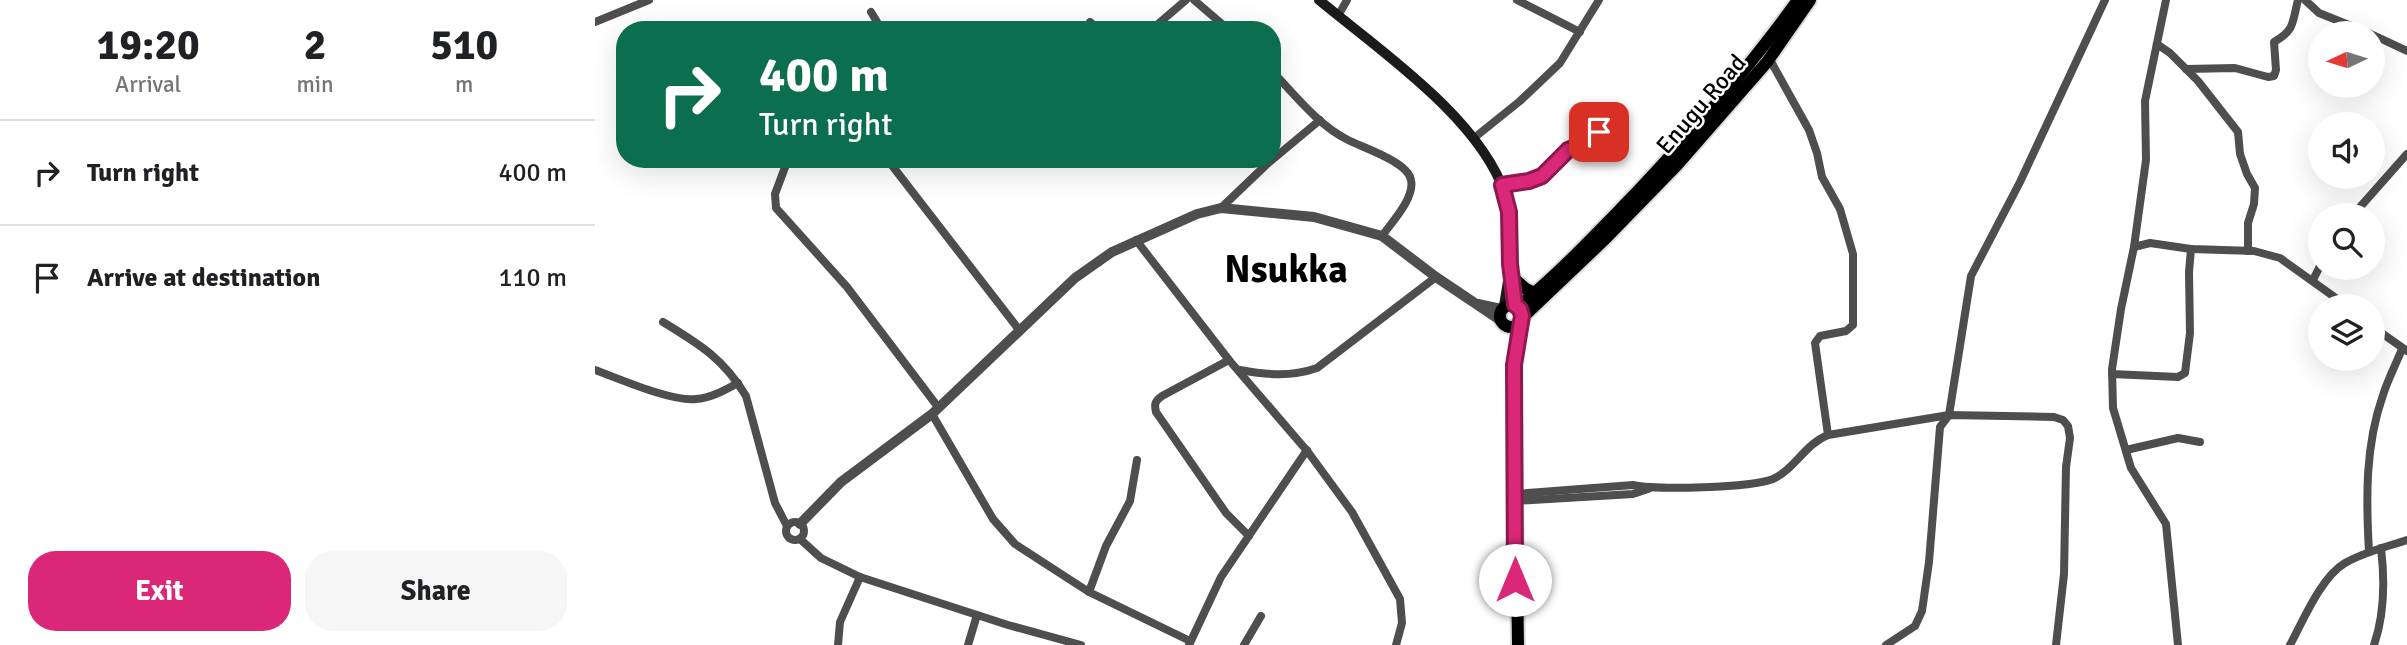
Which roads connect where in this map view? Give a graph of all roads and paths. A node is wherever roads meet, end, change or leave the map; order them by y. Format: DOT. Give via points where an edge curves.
graph roads {
  1 [pos="649,0"];
  2 [pos="1186,0"];
  3 [pos="1194,0"];
  4 [pos="1319,0"];
  5 [pos="1347,0"];
  6 [pos="1517,0"];
  7 [pos="1599,0"];
  8 [pos="1798,0"];
  9 [pos="1811,0"];
  10 [pos="2105,0"];
  11 [pos="2166,0"];
  12 [pos="2298,0"];
  13 [pos="2305,0"];
  14 [pos="871,12"];
  15 [pos="1338,16"];
  16 [pos="876,21"];
  17 [pos="1162,21"];
  18 [pos="1218,21"];
  19 [pos="2339,21"];
  20 [pos="595,22"];
  21 [pos="1580,32"];
  22 [pos="2385,41"];
  23 [pos="2157,44"];
  24 [pos="2407,51"];
  25 [pos="1769,58"];
  26 [pos="2186,69"];
  27 [pos="1281,80"];
  28 [pos="1319,120"];
  29 [pos="1599,132"];
  30 [pos="1474,138"];
  31 [pos="1281,152"];
  32 [pos="2407,154"];
  33 [pos="785,168"];
  34 [pos="894,168"];
  35 [pos="1262,168"];
  36 [pos="1502,185"];
  37 [pos="2364,203"];
  38 [pos="1221,208"];
  39 [pos="2136,229"];
  40 [pos="1382,236"];
  41 [pos="1136,240"];
  42 [pos="2150,243"];
  43 [pos="2134,247"];
  44 [pos="2191,249"];
  45 [pos="2248,251"];
  46 [pos="1511,270"];
  47 [pos="1436,277"];
  48 [pos="2308,277"];
  49 [pos="2313,280"];
  50 [pos="1535,292"];
  51 [pos="2331,294"];
  52 [pos="1510,314"];
  53 [pos="663,322"];
  54 [pos="1020,331"];
  55 [pos="2385,336"];
  56 [pos="2405,350"];
  57 [pos="1229,360"];
  58 [pos="595,370"];
  59 [pos="1239,370"];
  60 [pos="2112,374"];
  61 [pos="1267,376"];
  62 [pos="738,383"];
  63 [pos="1255,388"];
  64 [pos="935,410"];
  65 [pos="1949,415"];
  66 [pos="1935,417"];
  67 [pos="1940,427"];
  68 [pos="1828,435"];
  69 [pos="2200,443"];
  70 [pos="1307,450"];
  71 [pos="2126,450"];
  72 [pos="1137,460"];
  73 [pos="1515,497"];
  74 [pos="800,524"];
  75 [pos="787,526"];
  76 [pos="1249,536"];
  77 [pos="800,539"];
  78 [pos="2407,540"];
  79 [pos="2381,548"];
  80 [pos="2369,552"];
  81 [pos="860,577"];
  82 [pos="1089,592"];
  83 [pos="977,615"];
  84 [pos="1261,616"];
  85 [pos="1190,643"];
  86 [pos="838,645"];
  87 [pos="968,645"];
  88 [pos="1081,645"];
  89 [pos="1244,645"];
  90 [pos="1396,645"];
  91 [pos="1518,645"];
  92 [pos="1886,645"];
  93 [pos="2056,645"];
  94 [pos="2178,645"];
  95 [pos="2290,645"];
  96 [pos="2374,645"];
  1 -- 20 [label="street"];
  2 -- 17 [label="street"];
  3 -- 18 [label="street"];
  4 -- 15 [label="main road"];
  5 -- 15 [label="street"];
  6 -- 21 [label="street"];
  7 -- 21 [label="street"];
  8 -- 50 [label="main road" via="1759,55 1669,158"];
  9 -- 25 [label="main road, Enugu Road"];
  10 -- 65 [label="street" via="1972,276"];
  11 -- 23 [label="street"];
  12 -- 26 [label="street" via="2287,36 2274,42 2274,76 2235,68"];
  13 -- 19 [label="street" via="2319,13"];
  14 -- 16 [label="street"];
  15 -- 30 [label="main road"];
  21 -- 30 [label="street" via="1560,63"];
  22 -- 24 [label="street"];
  23 -- 26 [label="street"];
  23 -- 39 [label="street" via="2145,101 2146,160"];
  25 -- 52 [label="main road, Enugu Road" via="1677,165 1554,287"];
  25 -- 68 [label="street" via="1809,130 1853,254 1853,325 1820,336 1815,343"];
  26 -- 45 [label="street" via="2238,132 2240,154 2255,188"];
  27 -- 28 [label="street"];
  28 -- 31 [label="street"];
  28 -- 40 [label="street" via="1409,173 1411,191"];
  29 -- 36 [label="street" via="1589,142 1568,150 1542,176"];
  30 -- 36 [label="main road"];
  32 -- 37 [label="street"];
  33 -- 64 [label="street" via="775,194 776,208 847,287"];
  34 -- 54 [label="street"];
  35 -- 38 [label="street"];
  36 -- 46 [label="main road" via="1509,212"];
  38 -- 40 [label="street" via="1314,217"];
  38 -- 41 [label="street"];
  39 -- 42 [label="street"];
  39 -- 43 [label="street"];
  40 -- 47 [label="street"];
  41 -- 54 [label="street" via="1075,278"];
  41 -- 57 [label="street"];
  42 -- 43 [label="street"];
  42 -- 44 [label="street"];
  43 -- 60 [label="street"];
  44 -- 45 [label="street"];
  44 -- 60 [label="street" via="2185,373 2178,377"];
  45 -- 48 [label="street" via="2280,258"];
  46 -- 50 [label="main road" via="1520,285"];
  46 -- 52 [label="main road"];
  47 -- 52 [label="street" via="1477,304"];
  47 -- 61 [label="street" via="1317,368"];
  49 -- 51 [label="street"];
  50 -- 52 [label="main road"];
  52 -- 73 [label="main road"];
  53 -- 62 [label="street" via="714,355"];
  54 -- 64 [label="street"];
  55 -- 56 [label="street"];
  56 -- 80 [label="street" via="2383,394 2367,469"];
  57 -- 59 [label="street"];
  57 -- 76 [label="street" via="1162,396 1155,406 1226,513"];
  58 -- 62 [label="street" via="694,400"];
  59 -- 61 [label="street"];
  59 -- 63 [label="street"];
  60 -- 71 [label="street" via="2113,408"];
  61 -- 63 [label="street"];
  62 -- 75 [label="street" via="775,503"];
  63 -- 70 [label="street"];
  64 -- 74 [label="street" via="841,482"];
  64 -- 82 [label="street" via="993,519 1015,544"];
  65 -- 66 [label="street"];
  65 -- 67 [label="street"];
  65 -- 93 [label="street" via="2054,417 2068,426 2064,575"];
  66 -- 67 [label="street"];
  66 -- 68 [label="street"];
  67 -- 92 [label="street" via="1922,611 1915,626"];
  68 -- 73 [label="street" via="1812,443 1773,479 1648,488 1633,494"];
  69 -- 71 [label="street" via="2178,438"];
  70 -- 76 [label="street"];
  70 -- 90 [label="street" via="1352,512 1400,599 1402,622"];
  71 -- 94 [label="street" via="2131,468 2166,524"];
  72 -- 82 [label="street" via="1130,501"];
  73 -- 91 [label="main road"];
  74 -- 75 [label="street"];
  74 -- 77 [label="street" via="804,533"];
  75 -- 77 [label="street" via="788,538"];
  76 -- 85 [label="street" via="1221,578"];
  77 -- 81 [label="street" via="821,558"];
  78 -- 79 [label="street"];
  79 -- 80 [label="street"];
  79 -- 96 [label="street" via="2385,578 2381,626"];
  80 -- 95 [label="street" via="2330,576"];
  81 -- 83 [label="street"];
  81 -- 86 [label="street" via="841,622"];
  82 -- 85 [label="street"];
  83 -- 87 [label="street"];
  83 -- 88 [label="street"];
  84 -- 89 [label="street"];
}
